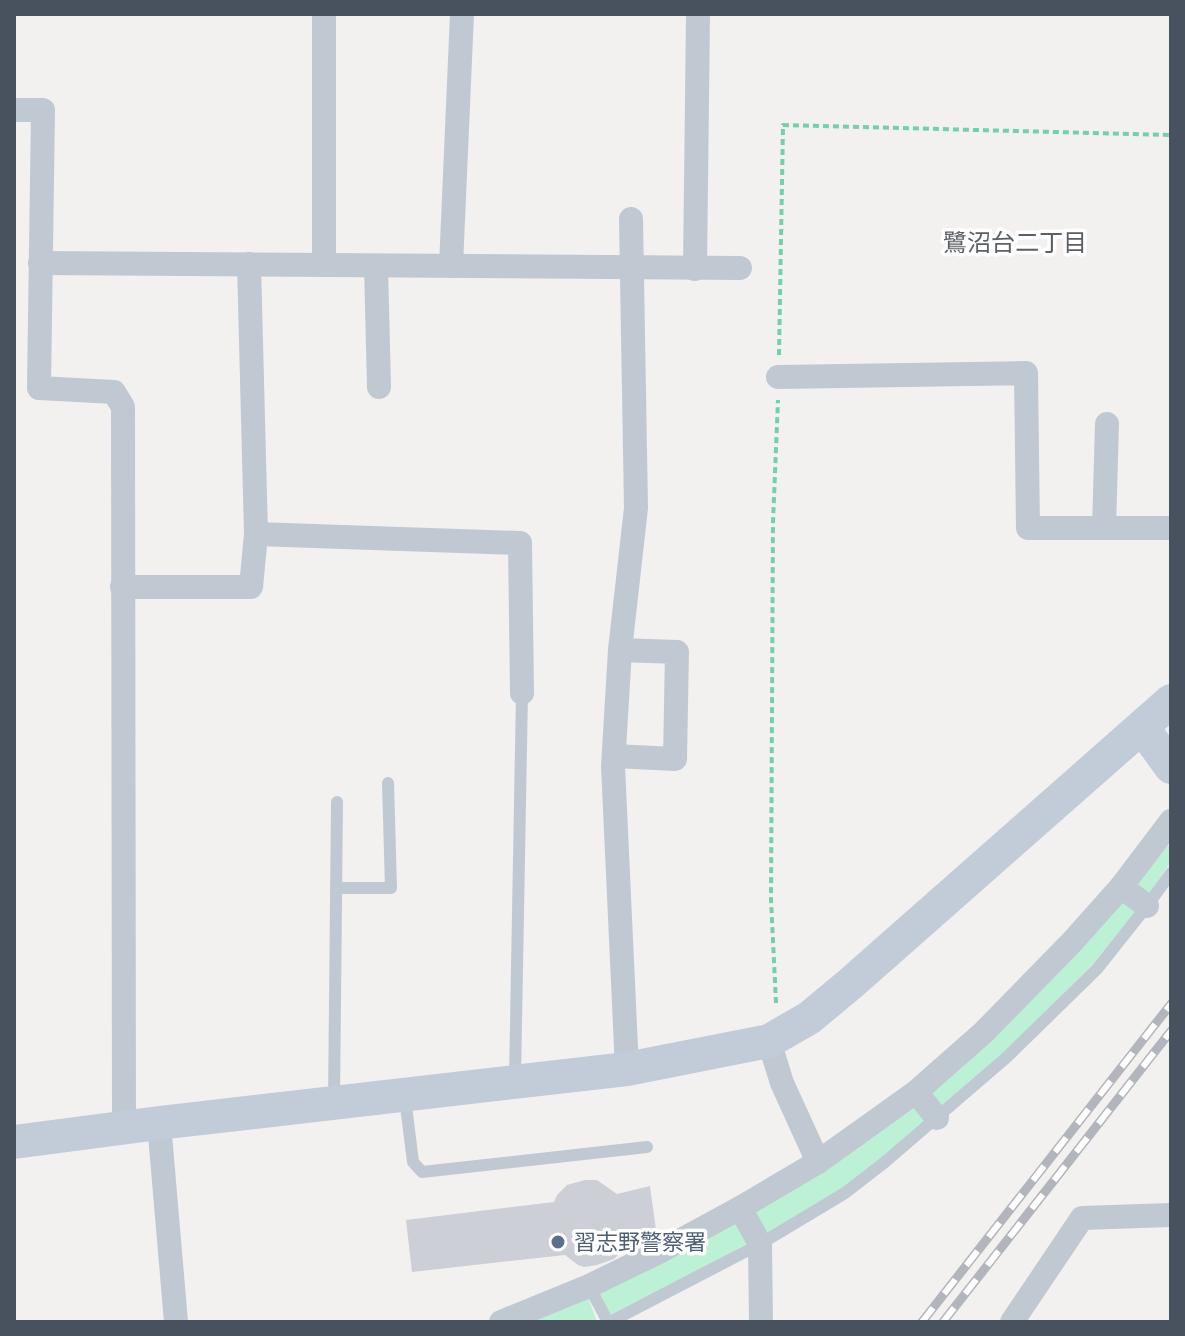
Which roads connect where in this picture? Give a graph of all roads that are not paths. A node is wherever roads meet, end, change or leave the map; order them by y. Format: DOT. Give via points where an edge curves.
graph roads {
  1 [pos="324,14"];
  2 [pos="462,14"];
  3 [pos="698,14"];
  4 [pos="14,110"];
  5 [pos="631,219"];
  6 [pos="40,263"];
  7 [pos="249,264"];
  8 [pos="324,265"];
  9 [pos="376,266"];
  10 [pos="451,266"];
  11 [pos="631,268"];
  12 [pos="740,268"];
  13 [pos="695,269"];
  14 [pos="778,377"];
  15 [pos="379,387"];
  16 [pos="1107,424"];
  17 [pos="1104,528"];
  18 [pos="1171,528"];
  19 [pos="256,534"];
  20 [pos="122,587"];
  21 [pos="620,650"];
  22 [pos="522,693"];
  23 [pos="1171,701"];
  24 [pos="1142,727"];
  25 [pos="614,756"];
  26 [pos="1171,767"];
  27 [pos="388,783"];
  28 [pos="337,802"];
  29 [pos="1170,827"];
  30 [pos="1171,873"];
  31 [pos="1121,887"];
  32 [pos="336,888"];
  33 [pos="1147,906"];
  34 [pos="773,1039"];
  35 [pos="627,1069"];
  36 [pos="515,1081"];
  37 [pos="916,1092"];
  38 [pos="404,1094"];
  39 [pos="334,1102"];
  40 [pos="937,1118"];
  41 [pos="159,1123"];
  42 [pos="124,1127"];
  43 [pos="14,1142"];
  44 [pos="647,1147"];
  45 [pos="818,1162"];
  46 [pos="740,1208"];
  47 [pos="1171,1215"];
  48 [pos="760,1244"];
  49 [pos="589,1286"];
  50 [pos="1020,1319"];
  51 [pos="512,1320"];
  52 [pos="176,1322"];
  53 [pos="609,1322"];
  54 [pos="761,1322"];
  1 -- 8 [label="street"];
  2 -- 10 [label="street"];
  3 -- 13 [label="street"];
  4 -- 6 [label="street" via="43,110"];
  5 -- 11 [label="street"];
  6 -- 7 [label="street"];
  6 -- 20 [label="street" via="39,388 114,392 123,407"];
  7 -- 8 [label="street"];
  7 -- 19 [label="street"];
  8 -- 9 [label="street"];
  9 -- 10 [label="street"];
  9 -- 15 [label="street"];
  10 -- 11 [label="street"];
  11 -- 13 [label="street"];
  11 -- 21 [label="street" via="636,508"];
  12 -- 13 [label="street"];
  14 -- 17 [label="street" via="1026,373 1028,528"];
  16 -- 17 [label="street"];
  17 -- 18 [label="street"];
  19 -- 20 [label="street" via="251,587"];
  19 -- 22 [label="street" via="520,543"];
  20 -- 42 [label="street"];
  21 -- 25 [label="street"];
  21 -- 25 [label="street" via="677,652 675,759"];
  22 -- 36 [label="lane"];
  23 -- 24 [label="street"];
  24 -- 26 [label="street"];
  24 -- 34 [label="street" via="850,984"];
  25 -- 35 [label="street"];
  27 -- 32 [label="lane" via="391,888"];
  28 -- 32 [label="lane"];
  29 -- 31 [label="street"];
  30 -- 33 [label="lane"];
  31 -- 33 [label="street"];
  31 -- 37 [label="street" via="984,1032"];
  32 -- 39 [label="lane"];
  33 -- 40 [label="lane" via="1097,969"];
  34 -- 35 [label="street"];
  34 -- 45 [label="street" via="782,1083"];
  35 -- 36 [label="street"];
  36 -- 38 [label="street"];
  37 -- 40 [label="street"];
  37 -- 45 [label="street"];
  38 -- 39 [label="street"];
  38 -- 44 [label="lane" via="413,1162 422,1172"];
  39 -- 41 [label="street"];
  40 -- 48 [label="lane" via="845,1193"];
  41 -- 42 [label="street"];
  41 -- 52 [label="street"];
  42 -- 43 [label="street"];
  45 -- 46 [label="street"];
  46 -- 48 [label="street"];
  46 -- 49 [label="street"];
  47 -- 50 [label="street" via="1082,1218"];
  48 -- 53 [label="lane"];
  48 -- 54 [label="street"];
  49 -- 51 [label="street"];
  49 -- 53 [label="lane"];
}
